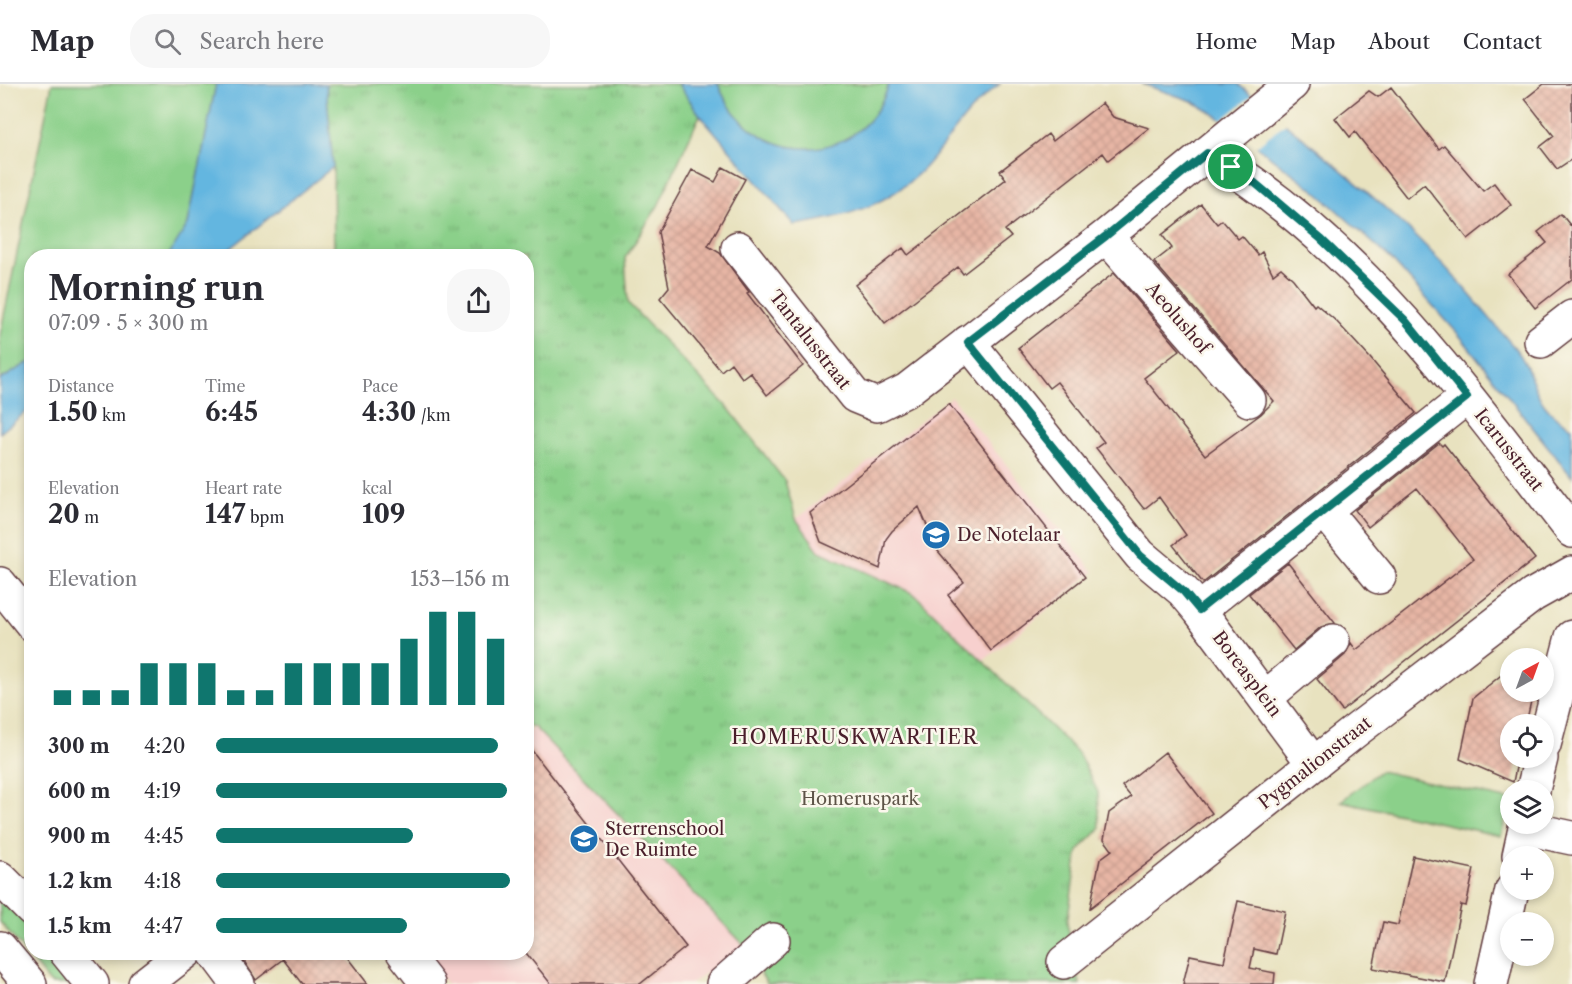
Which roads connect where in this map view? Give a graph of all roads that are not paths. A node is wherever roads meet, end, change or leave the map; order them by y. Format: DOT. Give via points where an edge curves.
graph roads {
  1 [pos="1287,88"];
  2 [pos="1207,153"];
  3 [pos="1106,236"];
  4 [pos="738,248"];
  5 [pos="1572,317"];
  6 [pos="1541,341"];
  7 [pos="968,342"];
  8 [pos="1467,397"];
  9 [pos="1249,400"];
  10 [pos="1325,511"];
  11 [pos="1572,531"];
  12 [pos="1572,573"];
  13 [pos="1379,577"];
  14 [pos="0,584"];
  15 [pos="1199,610"];
  16 [pos="24,614"];
  17 [pos="1572,637"];
  18 [pos="1334,641"];
  19 [pos="1265,698"];
  20 [pos="1552,714"];
  21 [pos="1313,763"];
  22 [pos="1523,836"];
  23 [pos="1572,838"];
  24 [pos="0,878"];
  25 [pos="1510,900"];
  26 [pos="24,902"];
  27 [pos="773,940"];
  28 [pos="0,948"];
  29 [pos="72,960"];
  30 [pos="176,960"];
  31 [pos="220,960"];
  32 [pos="409,960"];
  33 [pos="1064,962"];
  34 [pos="30,984"];
  35 [pos="92,984"];
  36 [pos="145,984"];
  37 [pos="238,984"];
  38 [pos="428,984"];
  39 [pos="723,984"];
  40 [pos="1491,984"];
  1 -- 2 [label="street, Tantalusstraat"];
  2 -- 3 [label="street, Tantalusstraat"];
  2 -- 8 [label="street, Icarusstraat" via="1255,183 1321,239 1405,320"];
  3 -- 7 [label="street, Tantalusstraat"];
  3 -- 9 [label="street, Aeolushof"];
  4 -- 7 [label="street, Tantalusstraat" via="855,396 878,405 907,390"];
  5 -- 6 [label="street"];
  7 -- 15 [label="street, Boreasplein" via="1140,555"];
  8 -- 10 [label="street"];
  8 -- 11 [label="street, Icarusstraat"];
  10 -- 13 [label="street"];
  10 -- 15 [label="street"];
  12 -- 21 [label="street, Pygmalionstraat" via="1533,595"];
  14 -- 16 [label="street"];
  15 -- 19 [label="street, Boreasplein"];
  17 -- 20 [label="street"];
  18 -- 19 [label="street"];
  19 -- 21 [label="street, Boreasplein"];
  21 -- 33 [label="street, Pygmalionstraat"];
  22 -- 23 [label="street"];
  24 -- 26 [label="street"];
  25 -- 40 [label="street"];
  27 -- 39 [label="street"];
  28 -- 34 [label="street"];
  29 -- 35 [label="street"];
  30 -- 36 [label="street"];
  31 -- 37 [label="street"];
  32 -- 38 [label="street"];
}
